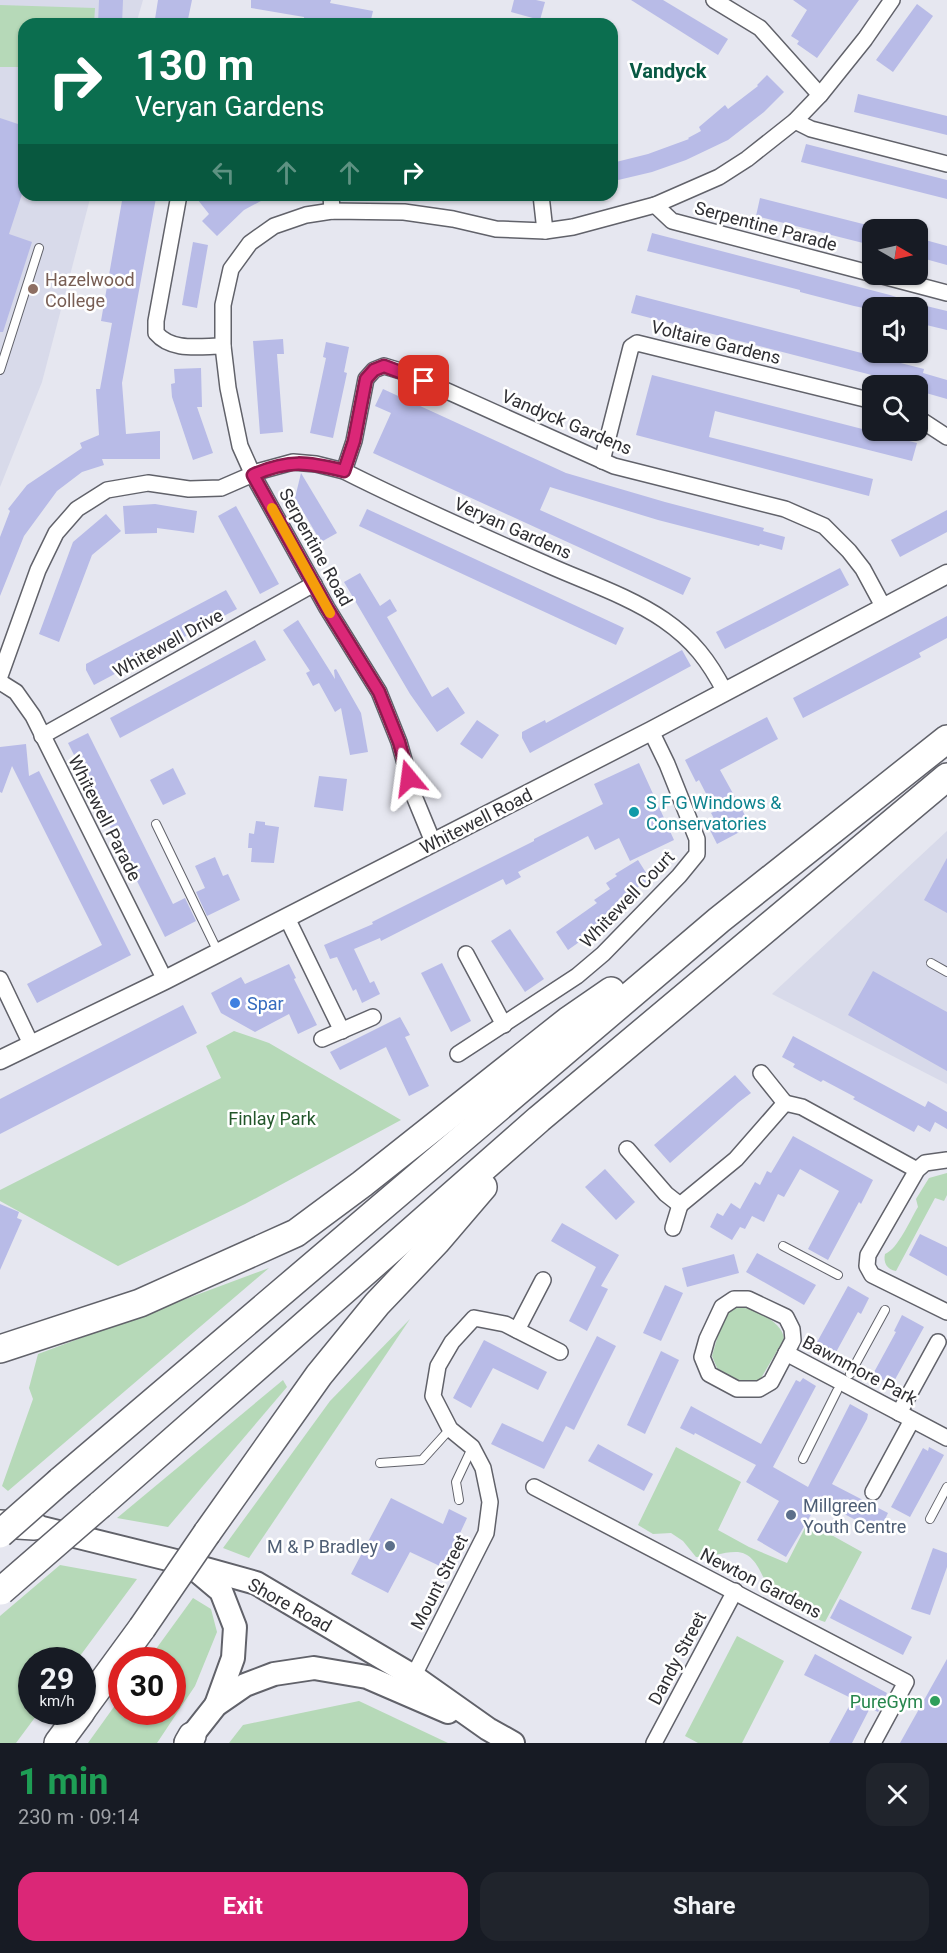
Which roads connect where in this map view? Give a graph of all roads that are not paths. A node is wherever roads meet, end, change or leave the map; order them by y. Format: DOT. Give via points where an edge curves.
graph roads {
  1 [pos="714,0"];
  2 [pos="892,0"];
  3 [pos="820,95"];
  4 [pos="795,121"];
  5 [pos="947,164"];
  6 [pos="178,201"];
  7 [pos="331,201"];
  8 [pos="542,201"];
  9 [pos="655,205"];
  10 [pos="332,211"];
  11 [pos="545,231"];
  12 [pos="39,248"];
  13 [pos="862,271"];
  14 [pos="916,285"];
  15 [pos="947,293"];
  16 [pos="4,343"];
  17 [pos="223,346"];
  18 [pos="0,370"];
  19 [pos="862,398"];
  20 [pos="928,425"];
  21 [pos="947,437"];
  22 [pos="602,461"];
  23 [pos="344,471"];
  24 [pos="253,475"];
  25 [pos="947,574"];
  26 [pos="314,584"];
  27 [pos="884,608"];
  28 [pos="0,676"];
  29 [pos="0,682"];
  30 [pos="725,692"];
  31 [pos="651,731"];
  32 [pos="42,736"];
  33 [pos="947,739"];
  34 [pos="947,777"];
  35 [pos="156,824"];
  36 [pos="434,842"];
  37 [pos="287,918"];
  38 [pos="718,920"];
  39 [pos="218,953"];
  40 [pos="466,954"];
  41 [pos="931,963"];
  42 [pos="947,972"];
  43 [pos="0,979"];
  44 [pos="165,980"];
  45 [pos="373,1017"];
  46 [pos="504,1025"];
  47 [pos="342,1030"];
  48 [pos="322,1039"];
  49 [pos="31,1044"];
  50 [pos="458,1054"];
  51 [pos="0,1060"];
  52 [pos="761,1073"];
  53 [pos="785,1103"];
  54 [pos="539,1119"];
  55 [pos="627,1149"];
  56 [pos="947,1160"];
  57 [pos="917,1170"];
  58 [pos="680,1205"];
  59 [pos="674,1228"];
  60 [pos="783,1246"];
  61 [pos="838,1275"];
  62 [pos="543,1280"];
  63 [pos="885,1310"];
  64 [pos="947,1312"];
  65 [pos="517,1330"];
  66 [pos="938,1342"];
  67 [pos="0,1349"];
  68 [pos="560,1352"];
  69 [pos="786,1353"];
  70 [pos="850,1374"];
  71 [pos="837,1391"];
  72 [pos="905,1416"];
  73 [pos="450,1429"];
  74 [pos="947,1438"];
  75 [pos="472,1447"];
  76 [pos="803,1460"];
  77 [pos="380,1463"];
  78 [pos="947,1486"];
  79 [pos="534,1487"];
  80 [pos="873,1492"];
  81 [pos="459,1500"];
  82 [pos="0,1512"];
  83 [pos="930,1519"];
  84 [pos="0,1524"];
  85 [pos="33,1526"];
  86 [pos="0,1534"];
  87 [pos="188,1564"];
  88 [pos="0,1591"];
  89 [pos="735,1591"];
  90 [pos="409,1685"];
  91 [pos="96,1692"];
  92 [pos="216,1705"];
  93 [pos="72,1725"];
  94 [pos="189,1741"];
  95 [pos="58,1743"];
  96 [pos="513,1743"];
  97 [pos="654,1743"];
  98 [pos="873,1743"];
  1 -- 3 [label="street" via="760,28"];
  2 -- 3 [label="street, Serpentine Road"];
  3 -- 4 [label="street, Serpentine Road"];
  4 -- 5 [label="street" via="811,129"];
  4 -- 9 [label="street, Serpentine Road" via="719,177"];
  6 -- 17 [label="street" via="156,333 163,342 175,346"];
  7 -- 10 [label="street"];
  8 -- 11 [label="street"];
  9 -- 11 [label="street, Serpentine Road"];
  9 -- 13 [label="street, Serpentine Parade" via="672,222"];
  10 -- 11 [label="street, Serpentine Road" via="404,212 496,229"];
  10 -- 17 [label="street, Serpentine Road" via="274,226 250,243 231,269 223,305"];
  12 -- 16 [label="lane"];
  14 -- 15 [label="street, Serpentine Parade"];
  16 -- 18 [label="lane"];
  17 -- 24 [label="street, Serpentine Road" via="240,446"];
  19 -- 22 [label="street, Voltaire Gardens" via="637,343 631,347"];
  20 -- 21 [label="street"];
  22 -- 23 [label="street, Vandyck Gardens" via="384,366 366,379"];
  22 -- 27 [label="street, Vandyck Gardens" via="785,509 824,526 849,551"];
  23 -- 24 [label="street, Veryan Gardens" via="293,462"];
  23 -- 30 [label="street, Veryan Gardens" via="664,620 711,665"];
  24 -- 26 [label="street, Serpentine Road"];
  24 -- 28 [label="street, Veryan Gardens" via="221,488 189,489 148,483 107,490 76,509 56,533 38,570"];
  25 -- 27 [label="street, Whitewell Road"];
  26 -- 32 [label="street, Whitewell Drive"];
  26 -- 36 [label="street, Serpentine Road" via="379,692"];
  27 -- 30 [label="street, Whitewell Road"];
  29 -- 32 [label="street, Whitewell Parade" via="16,692"];
  30 -- 31 [label="street, Whitewell Road"];
  31 -- 36 [label="street, Whitewell Road"];
  31 -- 46 [label="street, Whitewell Court" via="697,838 697,854 603,954"];
  32 -- 44 [label="street, Whitewell Parade"];
  33 -- 38 [label="highway"];
  34 -- 54 [label="highway"];
  35 -- 39 [label="lane"];
  36 -- 37 [label="street, Whitewell Road"];
  37 -- 39 [label="street, Whitewell Road"];
  37 -- 47 [label="street"];
  38 -- 67 [label="highway" via="569,1020 296,1233 140,1303"];
  38 -- 86 [label="highway, bridge"];
  39 -- 44 [label="street, Whitewell Road"];
  40 -- 46 [label="street"];
  41 -- 42 [label="lane"];
  43 -- 49 [label="street"];
  44 -- 49 [label="street, Whitewell Road"];
  45 -- 47 [label="street"];
  46 -- 50 [label="street, Whitewell Court"];
  47 -- 48 [label="street"];
  49 -- 51 [label="street, Whitewell Road"];
  52 -- 53 [label="street"];
  53 -- 57 [label="street" via="802,1107"];
  53 -- 58 [label="street" via="736,1159"];
  54 -- 88 [label="highway, bridge"];
  54 -- 91 [label="highway, bridge" via="319,1375"];
  55 -- 58 [label="street"];
  56 -- 57 [label="street" via="925,1163"];
  57 -- 64 [label="street" via="868,1256 867,1266 872,1275"];
  58 -- 59 [label="street"];
  60 -- 61 [label="lane"];
  62 -- 65 [label="street"];
  63 -- 70 [label="lane"];
  65 -- 68 [label="street, Mount Street"];
  65 -- 73 [label="street, Mount Street" via="474,1318 452,1342 438,1366 433,1396"];
  66 -- 72 [label="street"];
  69 -- 69 [label="street, Bawnmore Park" via="771,1382 759,1389 737,1389 709,1374 702,1357 722,1306 734,1299 748,1299 786,1317 793,1340"];
  69 -- 72 [label="street, Bawnmore Park"];
  71 -- 76 [label="lane"];
  72 -- 74 [label="street, Bawnmore Park"];
  72 -- 80 [label="street"];
  73 -- 75 [label="street, Mount Street"];
  73 -- 77 [label="lane" via="422,1460"];
  75 -- 81 [label="lane" via="456,1482"];
  75 -- 90 [label="street, Mount Street" via="483,1468 490,1502 486,1533"];
  78 -- 83 [label="lane"];
  79 -- 89 [label="street, Newton Gardens"];
  82 -- 85 [label="main road, Shore Road"];
  84 -- 85 [label="highway"];
  85 -- 87 [label="main road, Shore Road"];
  87 -- 90 [label="main road, Shore Road" via="256,1583"];
  87 -- 92 [label="main road" via="222,1591 235,1627 233,1658"];
  89 -- 97 [label="street, Dandy Street"];
  89 -- 98 [label="street, Newton Gardens" via="906,1682"];
  90 -- 92 [label="main road, Shore Road" via="314,1668 264,1677"];
  90 -- 96 [label="main road, Shore Road"];
  92 -- 94 [label="main road, Shore Road"];
  93 -- 95 [label="highway"];
}
